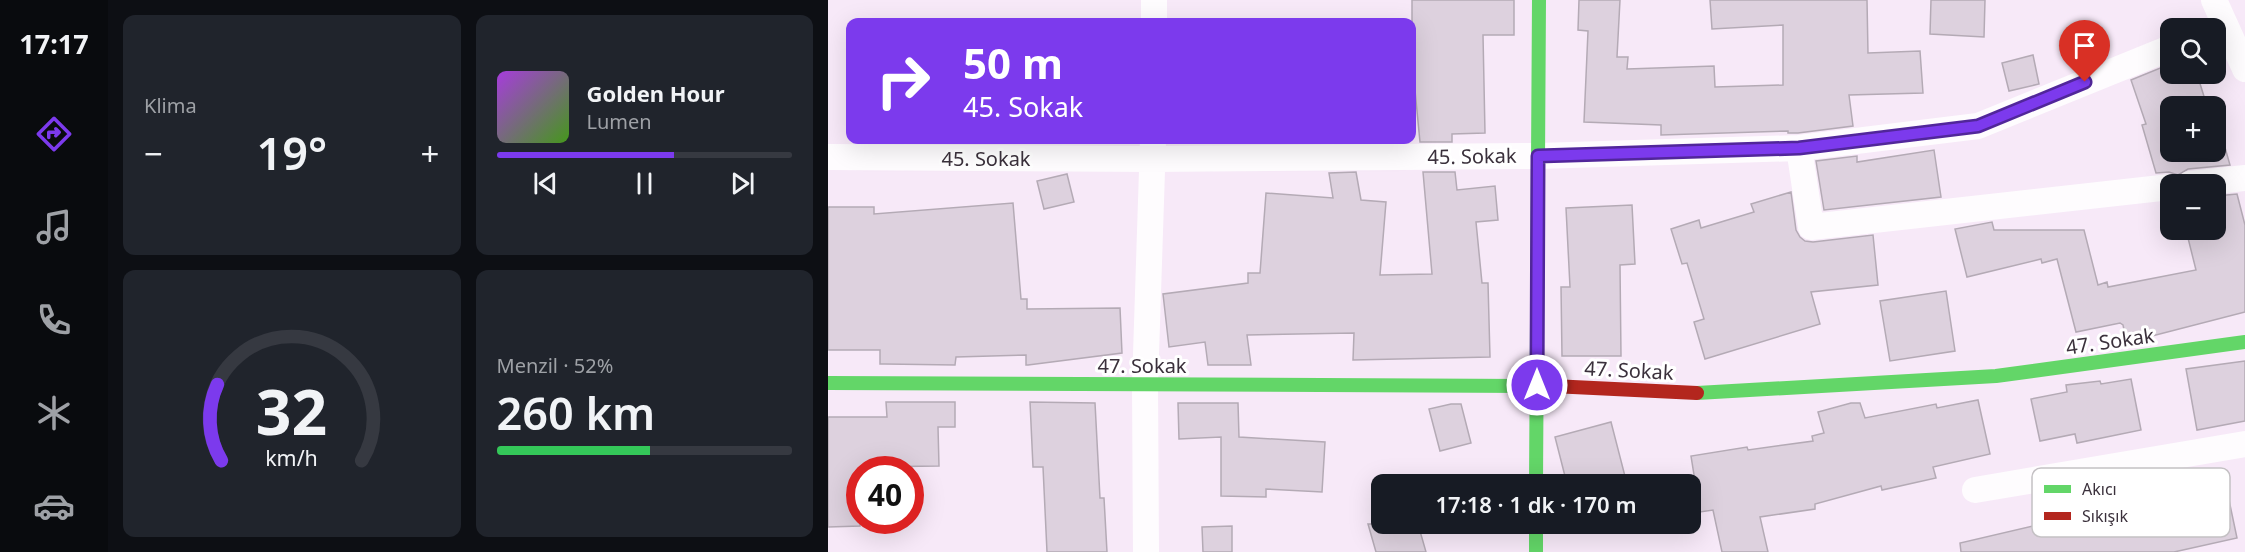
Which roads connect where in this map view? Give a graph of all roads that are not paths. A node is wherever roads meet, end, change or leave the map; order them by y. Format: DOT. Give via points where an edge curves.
graph roads {
  1 [pos="1154,0"];
  2 [pos="1539,0"];
  3 [pos="2214,0"];
  4 [pos="1154,18"];
  5 [pos="2219,18"];
  6 [pos="2226,36"];
  7 [pos="2160,52"];
  8 [pos="2245,69"];
  9 [pos="1799,148"];
  10 [pos="1153,149"];
  11 [pos="1538,156"];
  12 [pos="828,157"];
  13 [pos="2245,178"];
  14 [pos="2226,180"];
  15 [pos="2160,188"];
  16 [pos="2245,342"];
  17 [pos="828,383"];
  18 [pos="1145,385"];
  19 [pos="1537,385"];
  20 [pos="2245,444"];
  21 [pos="2104,468"];
  22 [pos="1536,474"];
  23 [pos="2032,480"];
  24 [pos="1975,490"];
  25 [pos="1536,534"];
  26 [pos="1146,552"];
  27 [pos="1536,552"];
  1 -- 4 [label="street"];
  2 -- 11 [label="street"];
  3 -- 5 [label="street"];
  6 -- 8 [label="street"];
  7 -- 9 [label="street, 45. Sokak" via="1978,126"];
  9 -- 11 [label="street, 45. Sokak"];
  9 -- 15 [label="street" via="1811,226"];
  10 -- 11 [label="street, 45. Sokak"];
  10 -- 12 [label="street, 45. Sokak"];
  10 -- 18 [label="street"];
  11 -- 19 [label="street"];
  13 -- 14 [label="street"];
  16 -- 19 [label="street, 47. Sokak" via="1996,376 1701,393"];
  17 -- 18 [label="street, 47. Sokak"];
  18 -- 19 [label="street, 47. Sokak"];
  18 -- 26 [label="street"];
  19 -- 22 [label="street"];
  20 -- 21 [label="street"];
  23 -- 24 [label="street"];
  25 -- 27 [label="street"];
}
